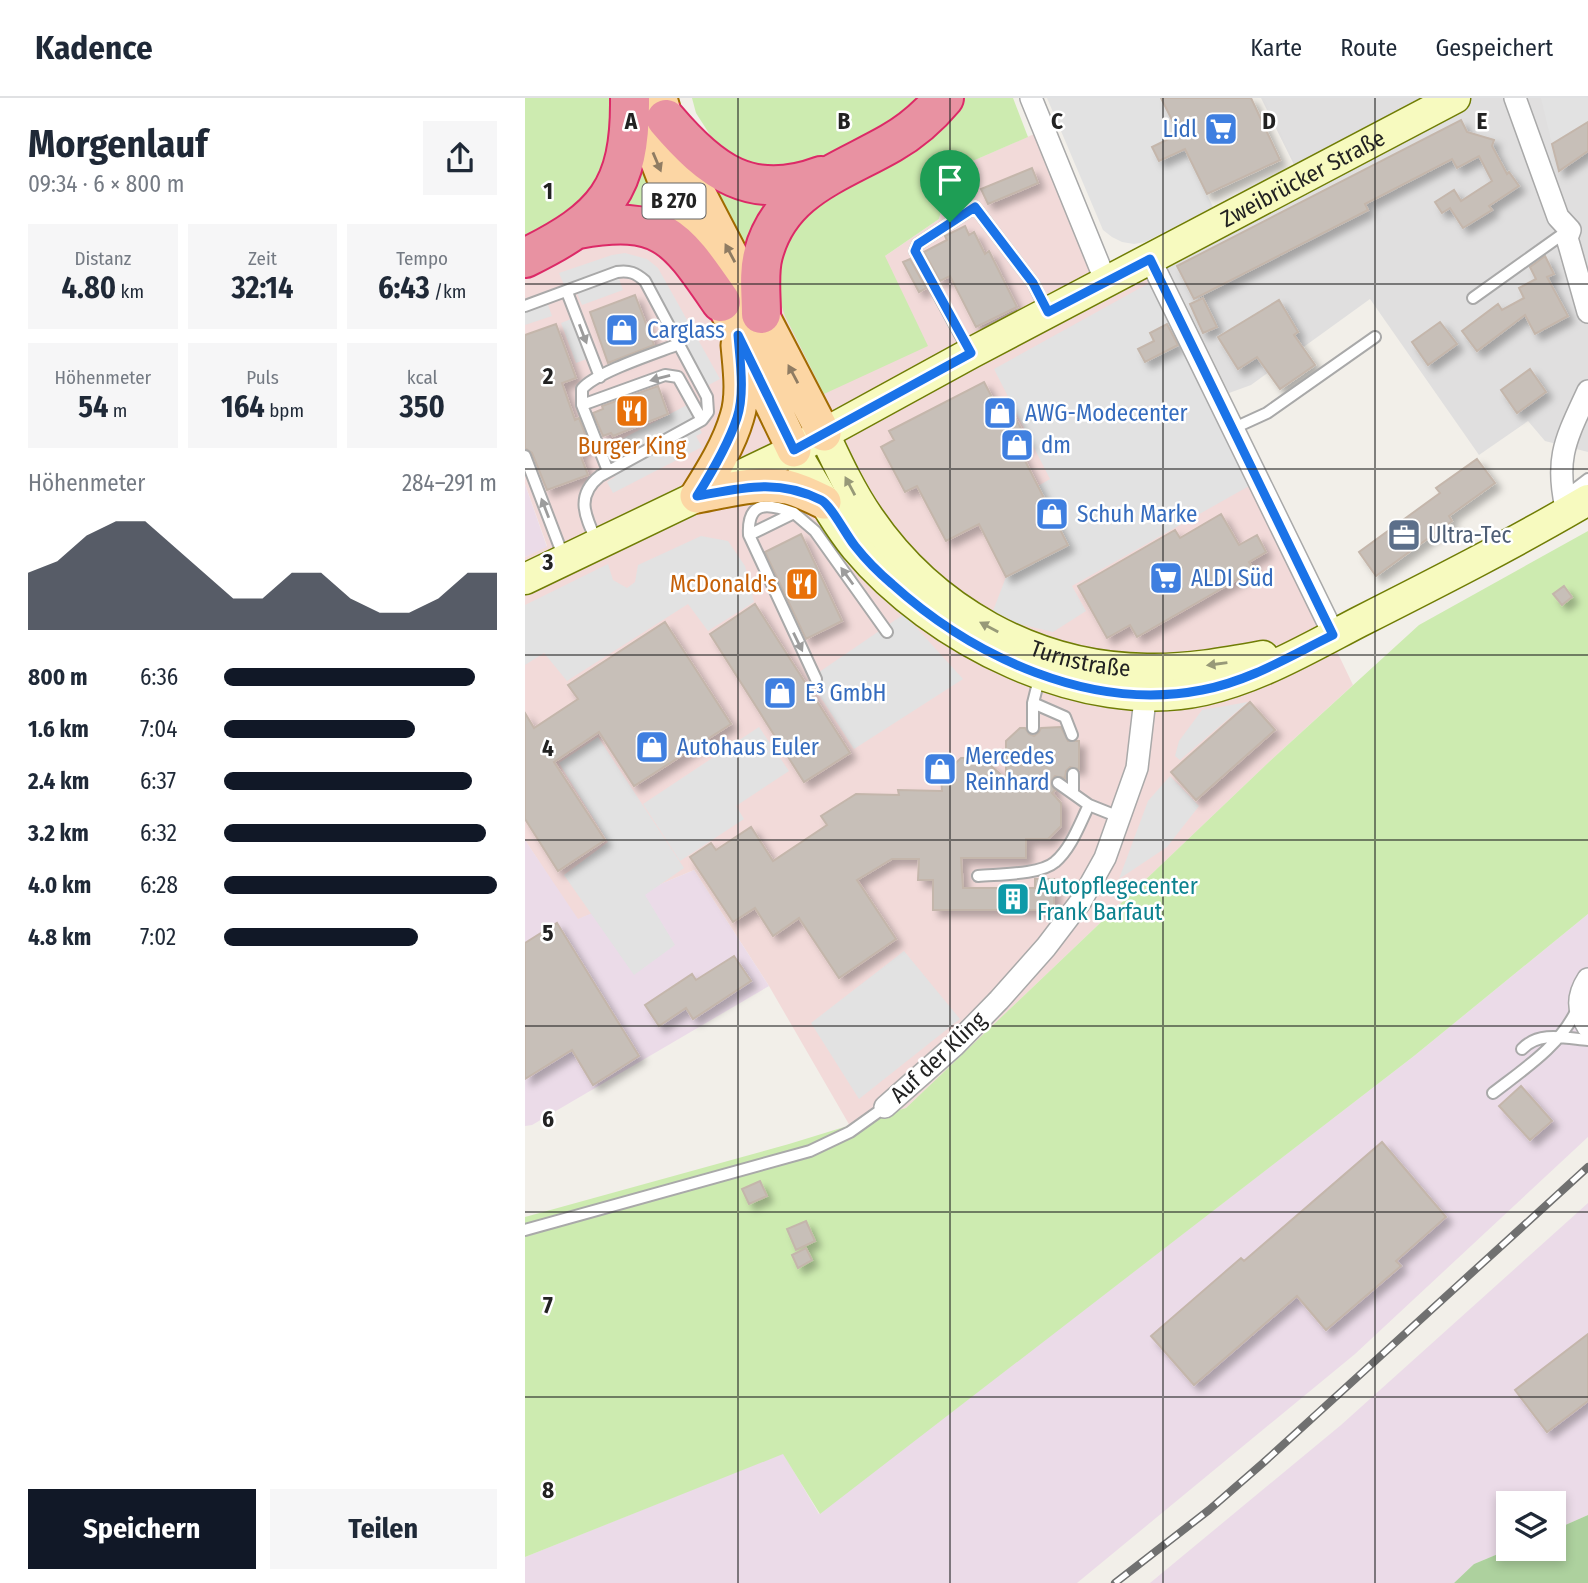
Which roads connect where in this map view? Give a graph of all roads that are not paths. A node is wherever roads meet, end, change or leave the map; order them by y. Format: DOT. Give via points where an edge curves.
graph roads {
  1 [pos="632,98"];
  2 [pos="944,98"];
  3 [pos="1031,98"];
  4 [pos="1515,98"];
  5 [pos="1453,99"];
  6 [pos="663,109"];
  7 [pos="837,171"];
  8 [pos="578,229"];
  9 [pos="1579,231"];
  10 [pos="525,258"];
  11 [pos="1150,259"];
  12 [pos="1106,282"];
  13 [pos="567,292"];
  14 [pos="1473,298"];
  15 [pos="721,302"];
  16 [pos="525,306"];
  17 [pos="1048,312"];
  18 [pos="1588,312"];
  19 [pos="750,325"];
  20 [pos="1375,337"];
  21 [pos="679,344"];
  22 [pos="971,353"];
  23 [pos="600,377"];
  24 [pos="1588,391"];
  25 [pos="582,405"];
  26 [pos="702,419"];
  27 [pos="1232,429"];
  28 [pos="824,434"];
  29 [pos="794,450"];
  30 [pos="525,456"];
  31 [pos="608,471"];
  32 [pos="1588,480"];
  33 [pos="697,496"];
  34 [pos="824,502"];
  35 [pos="1573,503"];
  36 [pos="794,513"];
  37 [pos="749,535"];
  38 [pos="598,544"];
  39 [pos="565,560"];
  40 [pos="525,579"];
  41 [pos="887,632"];
  42 [pos="1321,641"];
  43 [pos="1043,663"];
  44 [pos="816,679"];
  45 [pos="1147,682"];
  46 [pos="1033,703"];
  47 [pos="1034,728"];
  48 [pos="1072,735"];
  49 [pos="1073,774"];
  50 [pos="1058,783"];
  51 [pos="1073,792"];
  52 [pos="1089,804"];
  53 [pos="1119,817"];
  54 [pos="978,876"];
  55 [pos="1588,979"];
  56 [pos="1579,1003"];
  57 [pos="1588,1027"];
  58 [pos="1556,1037"];
  59 [pos="1588,1040"];
  60 [pos="1522,1049"];
  61 [pos="1493,1093"];
  62 [pos="885,1107"];
  63 [pos="525,1230"];
  1 -- 8 [label="highway" via="629,142 620,178 601,208"];
  1 -- 15 [label="main road, B 270, one-way"];
  2 -- 7 [label="highway" via="926,119 893,142"];
  3 -- 12 [label="street"];
  4 -- 9 [label="street" via="1558,217"];
  5 -- 11 [label="street, Zweibrücker Straße"];
  6 -- 7 [label="highway" via="693,150 752,185 781,187"];
  19 -- 6 [label="main road, B 270, one-way"];
  7 -- 19 [label="highway" via="803,192 778,218 762,257"];
  8 -- 10 [label="highway"];
  8 -- 15 [label="highway" via="621,223 655,230 675,241"];
  9 -- 14 [label="lane" via="1527,257"];
  9 -- 18 [label="street" via="1567,238"];
  11 -- 12 [label="street, Zweibrücker Straße"];
  11 -- 27 [label="street"];
  12 -- 17 [label="street, Zweibrücker Straße"];
  13 -- 16 [label="lane"];
  13 -- 21 [label="lane" via="617,272 637,274"];
  13 -- 23 [label="lane, one-way"];
  15 -- 19 [label="main road, B 270"];
  17 -- 22 [label="street, Zweibrücker Straße"];
  17 -- 22 [label="lane" via="1033,283 975,207 918,244 915,251"];
  28 -- 19 [label="main road, B 270, one-way"];
  19 -- 29 [label="main road, B 270"];
  19 -- 33 [label="main road" via="738,416"];
  20 -- 27 [label="lane" via="1267,413"];
  21 -- 23 [label="lane"];
  21 -- 26 [label="lane" via="708,397 708,412"];
  22 -- 28 [label="street, Zweibrücker Straße"];
  23 -- 25 [label="lane" via="582,389"];
  24 -- 35 [label="street" via="1563,449"];
  26 -- 25 [label="lane, one-way" via="672,374"];
  25 -- 31 [label="lane"];
  26 -- 31 [label="lane"];
  27 -- 42 [label="street"];
  28 -- 29 [label="street, Zweibrücker Straße"];
  43 -- 28 [label="street, Turnstraße, one-way" via="947,601 909,569 869,518"];
  29 -- 33 [label="street, Zweibrücker Straße"];
  29 -- 34 [label="street, Turnstraße"];
  39 -- 30 [label="lane, one-way"];
  31 -- 38 [label="lane" via="589,485 585,495 585,509"];
  32 -- 35 [label="lane"];
  33 -- 34 [label="main road" via="776,486"];
  33 -- 38 [label="street, Zweibrücker Straße"];
  34 -- 43 [label="street, Turnstraße" via="862,554 934,620 981,648"];
  35 -- 42 [label="street, Turnstraße" via="1454,574"];
  36 -- 37 [label="lane"];
  36 -- 37 [label="lane" via="770,506 754,510 749,517"];
  41 -- 36 [label="lane, one-way" via="814,531"];
  37 -- 44 [label="lane, one-way"];
  38 -- 39 [label="street, Zweibrücker Straße"];
  39 -- 40 [label="street, Zweibrücker Straße"];
  42 -- 45 [label="street, Turnstraße" via="1195,667"];
  43 -- 45 [label="street, Turnstraße" via="1108,666"];
  43 -- 46 [label="lane"];
  45 -- 53 [label="street, Auf der Kling" via="1137,768"];
  46 -- 47 [label="lane"];
  46 -- 48 [label="lane" via="1065,717"];
  49 -- 51 [label="lane"];
  50 -- 51 [label="lane"];
  51 -- 52 [label="lane"];
  52 -- 53 [label="lane"];
  52 -- 54 [label="lane" via="1054,863 1044,869"];
  53 -- 62 [label="street, Auf der Kling" via="1105,858 1046,947 954,1046"];
  55 -- 56 [label="street"];
  56 -- 57 [label="street"];
  56 -- 58 [label="lane" via="1569,1027"];
  58 -- 59 [label="lane"];
  58 -- 60 [label="lane" via="1529,1041"];
  58 -- 61 [label="lane" via="1545,1052"];
  62 -- 63 [label="lane, Auf der Kling" via="850,1132 810,1151"];
}
